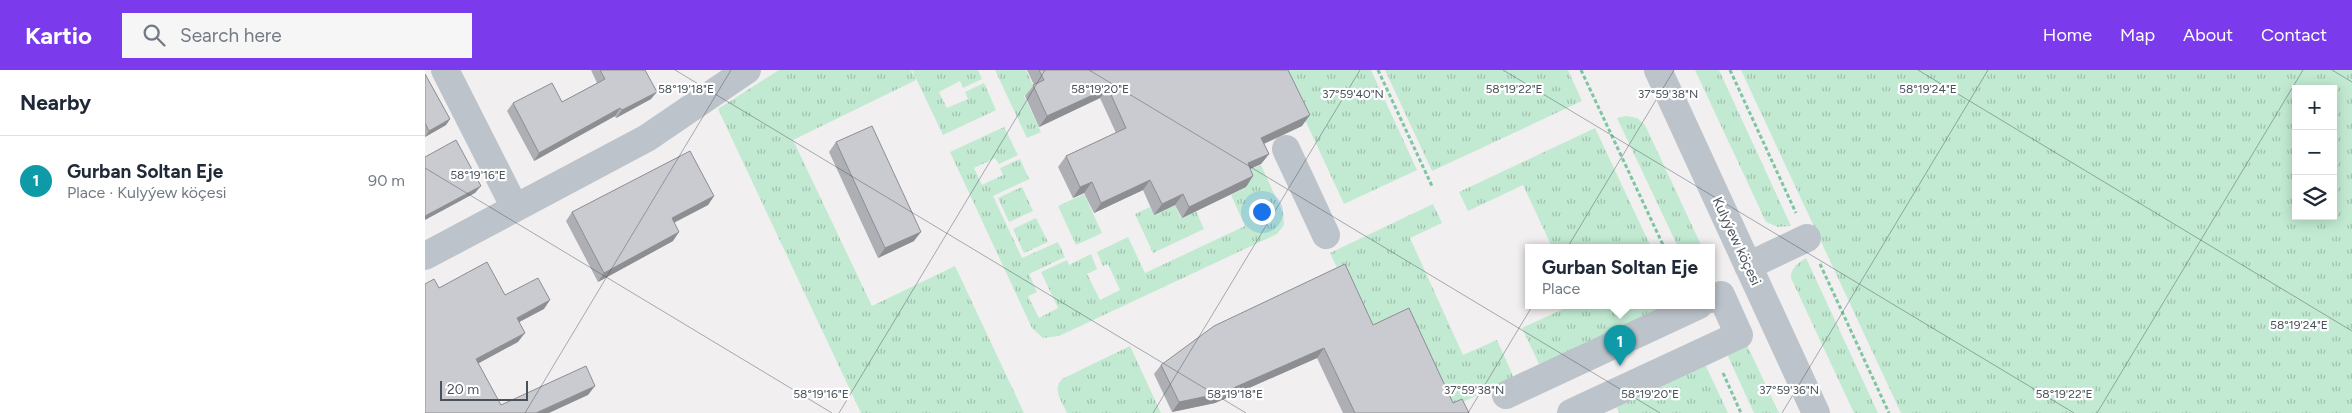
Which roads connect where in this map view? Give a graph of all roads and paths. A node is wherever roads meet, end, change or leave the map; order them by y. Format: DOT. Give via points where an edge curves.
graph roads {
  1 [pos="445,70"];
  2 [pos="747,70"];
  3 [pos="1378,70"];
  4 [pos="1581,70"];
  5 [pos="1658,70"];
  6 [pos="1286,149"];
  7 [pos="1432,186"];
  8 [pos="515,208"];
  9 [pos="1326,235"];
  10 [pos="1807,238"];
  11 [pos="1663,244"];
  12 [pos="425,256"];
  13 [pos="1748,266"];
  14 [pos="1763,299"];
  15 [pos="1720,307"];
  16 [pos="1690,309"];
  17 [pos="1719,365"];
  18 [pos="1506,395"];
  19 [pos="1599,407"];
  20 [pos="1571,413"];
  21 [pos="1741,413"];
  22 [pos="1816,413"];
  1 -- 8 [label="street"];
  2 -- 8 [label="street" via="647,138"];
  3 -- 7 [label="path"];
  4 -- 11 [label="path"];
  5 -- 13 [label="street, Kulyýew köçesi"];
  6 -- 9 [label="street"];
  8 -- 12 [label="street"];
  10 -- 13 [label="street"];
  13 -- 14 [label="street, Kulyýew köçesi"];
  14 -- 15 [label="street"];
  14 -- 22 [label="street, Kulyýew köçesi"];
  15 -- 19 [label="street" via="1739,335"];
  16 -- 18 [label="street"];
  17 -- 21 [label="path"];
  19 -- 20 [label="street"];
}
